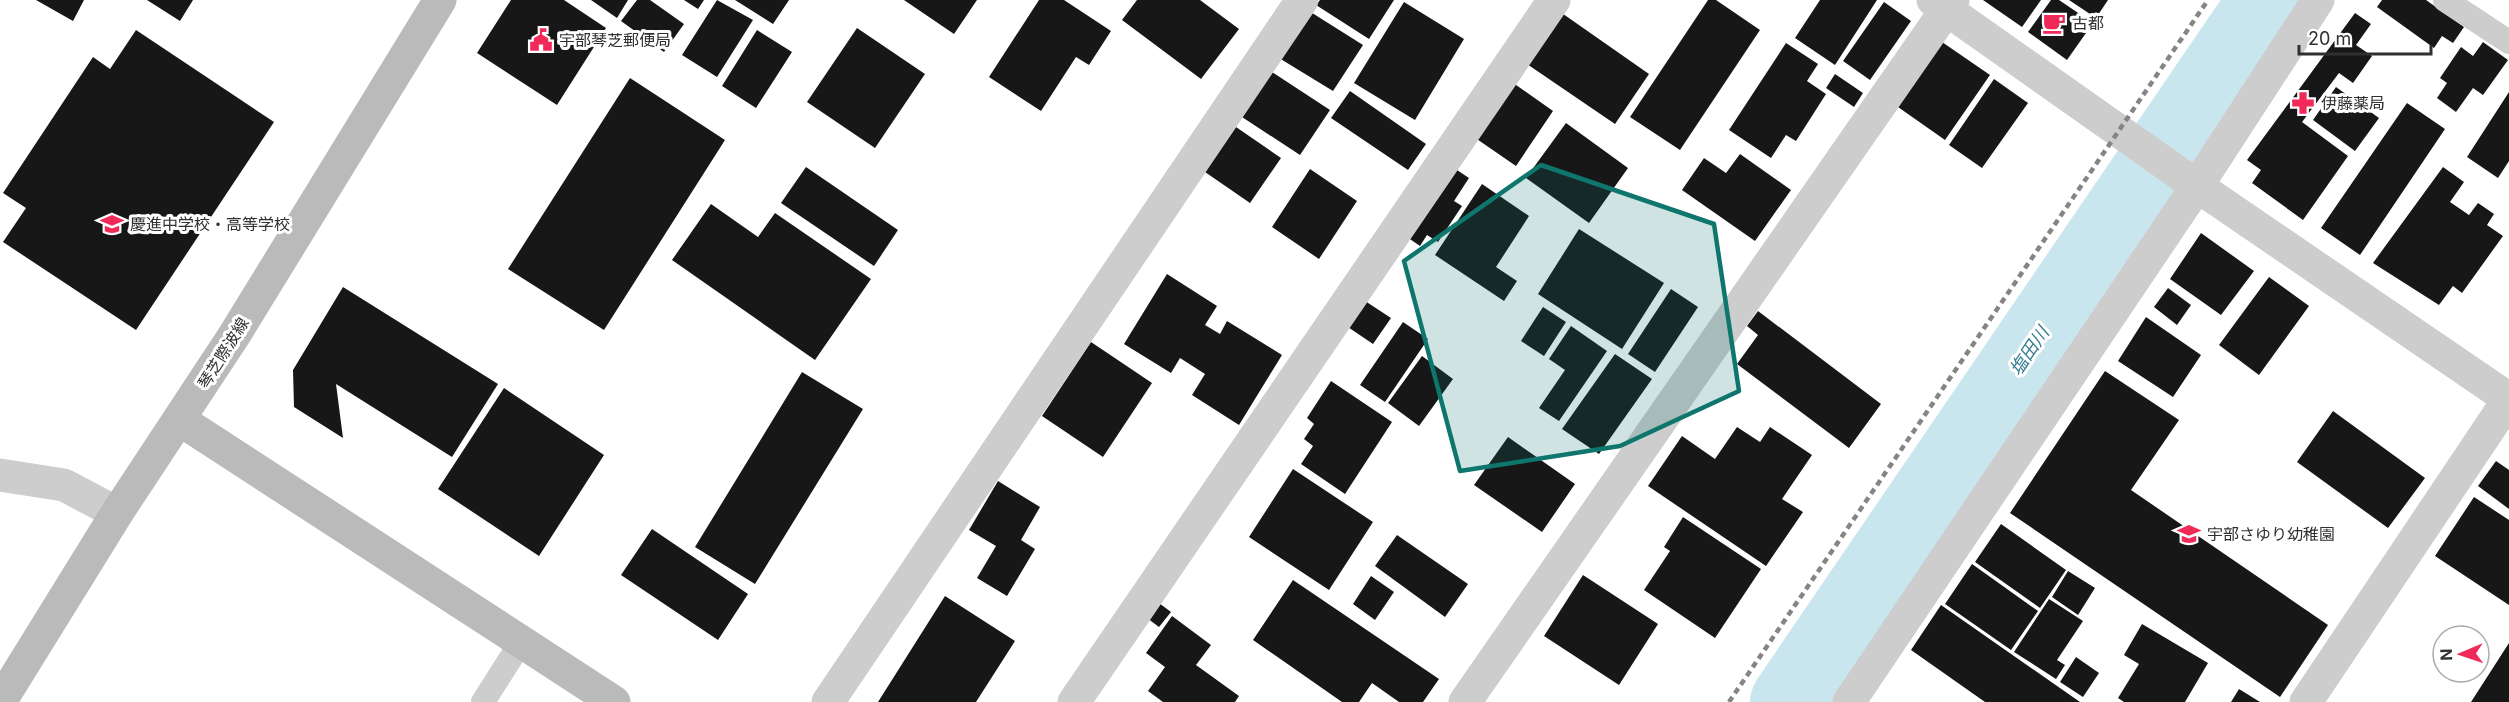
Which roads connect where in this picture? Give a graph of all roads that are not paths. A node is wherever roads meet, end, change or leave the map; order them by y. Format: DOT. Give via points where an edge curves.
graph roads {
  1 [pos="440,0"];
  2 [pos="1302,0"];
  3 [pos="1554,0"];
  4 [pos="2318,0"];
  5 [pos="2445,0"];
  6 [pos="1944,3"];
  7 [pos="2509,42"];
  8 [pos="2192,182"];
  9 [pos="2509,399"];
  10 [pos="180,420"];
  11 [pos="0,474"];
  12 [pos="117,513"];
  13 [pos="521,642"];
  14 [pos="603,699"];
  15 [pos="0,702"];
  16 [pos="483,702"];
  17 [pos="828,702"];
  18 [pos="1074,702"];
  19 [pos="1466,702"];
  20 [pos="1849,702"];
  21 [pos="2306,702"];
  1 -- 10 [label="main road, 琴芝際波線"];
  2 -- 17 [label="street"];
  3 -- 18 [label="street"];
  4 -- 8 [label="street"];
  5 -- 7 [label="lane"];
  6 -- 8 [label="street"];
  6 -- 19 [label="street"];
  8 -- 9 [label="street"];
  8 -- 20 [label="street"];
  9 -- 21 [label="street"];
  10 -- 12 [label="main road, 琴芝際波線"];
  10 -- 13 [label="main road"];
  11 -- 12 [label="street" via="64,484"];
  12 -- 15 [label="main road, 琴芝際波線"];
  13 -- 14 [label="main road"];
  13 -- 16 [label="lane"];
}
